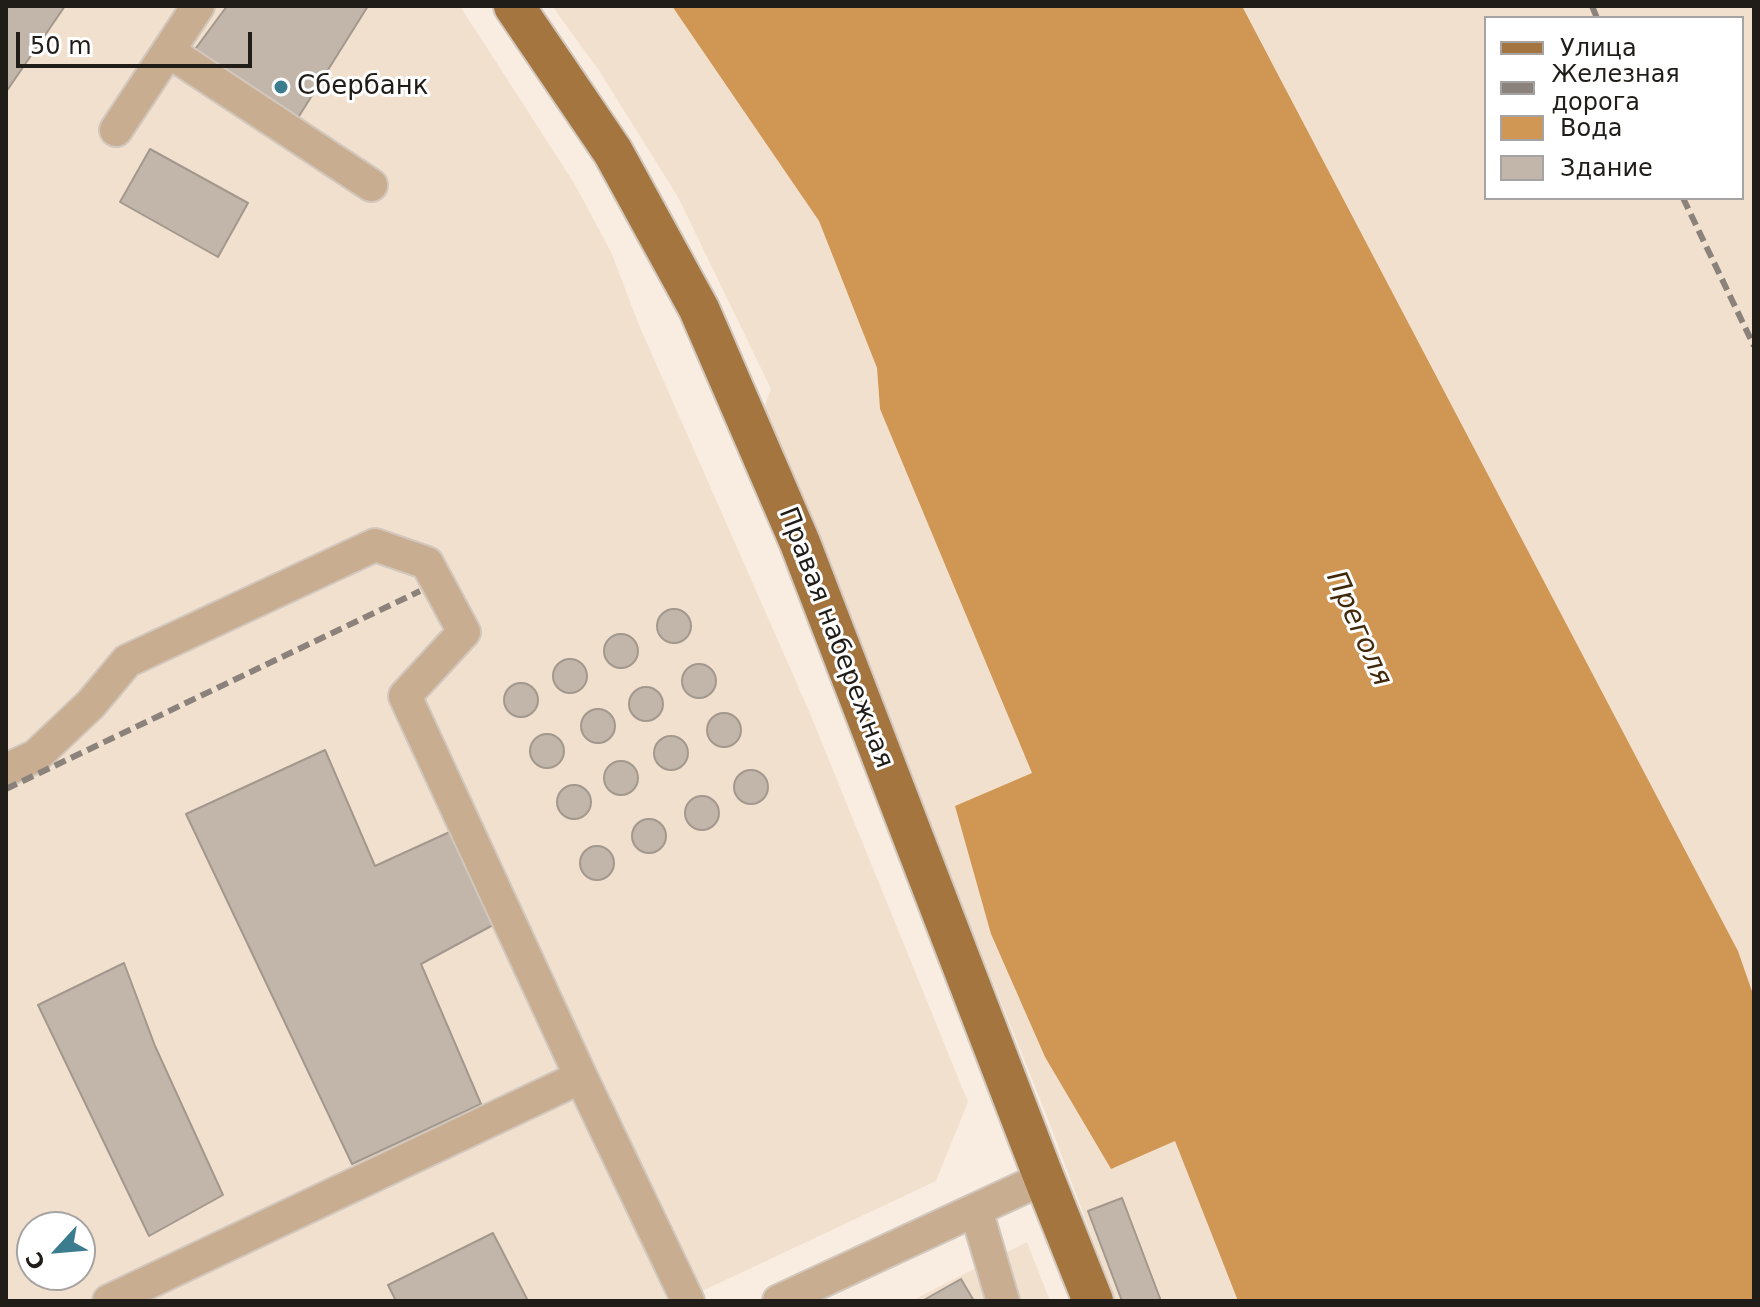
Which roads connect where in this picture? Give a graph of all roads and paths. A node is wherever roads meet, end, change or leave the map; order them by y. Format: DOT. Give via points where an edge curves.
graph roads {
  1 [pos="198,6"];
  2 [pos="514,6"];
  3 [pos="168,51"];
  4 [pos="116,130"];
  5 [pos="371,185"];
  6 [pos="6,770"];
  7 [pos="581,1077"];
  8 [pos="1044,1178"];
  9 [pos="976,1210"];
  10 [pos="109,1301"];
  11 [pos="688,1301"];
  12 [pos="779,1301"];
  13 [pos="1003,1301"];
  14 [pos="1093,1301"];
  1 -- 3 [label="street"];
  2 -- 8 [label="main road, Правая набережная" via="613,152 699,309 800,543"];
  3 -- 4 [label="street"];
  3 -- 5 [label="street"];
  6 -- 7 [label="street" via="36,756 127,661 375,545 427,563 464,632 405,696"];
  7 -- 10 [label="street"];
  7 -- 11 [label="street"];
  8 -- 9 [label="street"];
  8 -- 14 [label="main road, Правая набережная"];
  9 -- 12 [label="street"];
  9 -- 13 [label="street"];
}
